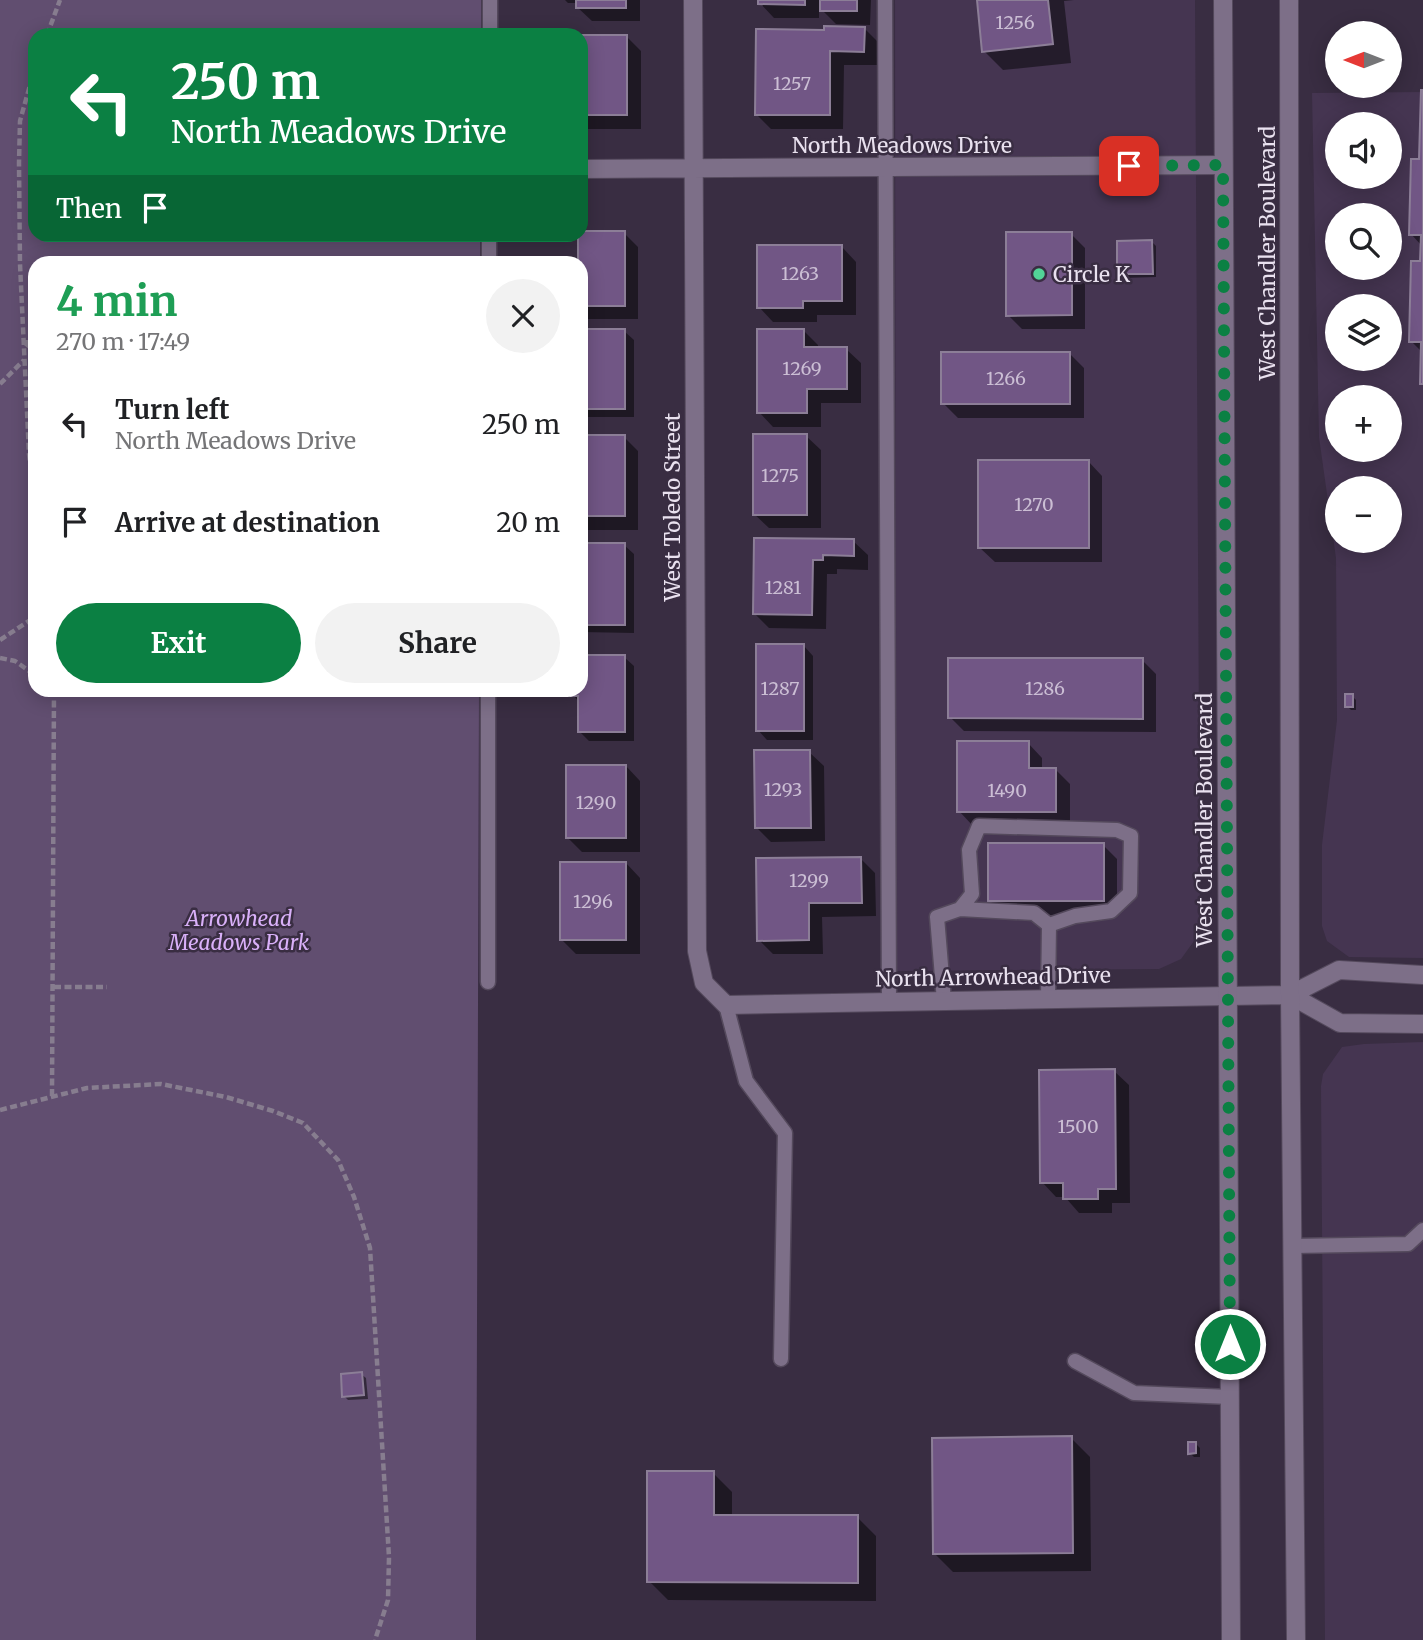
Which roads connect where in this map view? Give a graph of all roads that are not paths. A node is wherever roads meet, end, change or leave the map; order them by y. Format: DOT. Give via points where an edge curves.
graph roads {
  1 [pos="490,0"];
  2 [pos="693,0"];
  3 [pos="886,0"];
  4 [pos="1223,0"];
  5 [pos="1289,0"];
  6 [pos="490,28"];
  7 [pos="1223,165"];
  8 [pos="886,167"];
  9 [pos="693,168"];
  10 [pos="588,169"];
  11 [pos="488,697"];
  12 [pos="960,909"];
  13 [pos="1049,925"];
  14 [pos="1423,975"];
  15 [pos="488,982"];
  16 [pos="1290,995"];
  17 [pos="1227,996"];
  18 [pos="1048,999"];
  19 [pos="944,1001"];
  20 [pos="889,1002"];
  21 [pos="726,1005"];
  22 [pos="1423,1024"];
  23 [pos="1423,1230"];
  24 [pos="1293,1247"];
  25 [pos="781,1359"];
  26 [pos="1075,1361"];
  27 [pos="1230,1397"];
  28 [pos="1231,1640"];
  29 [pos="1296,1640"];
  1 -- 6 [label="lane"];
  2 -- 9 [label="main road, West Toledo Street"];
  3 -- 8 [label="lane"];
  4 -- 7 [label="main road, West Chandler Boulevard"];
  5 -- 16 [label="main road, West Chandler Boulevard"];
  7 -- 8 [label="main road, North Meadows Drive"];
  7 -- 17 [label="main road, West Chandler Boulevard"];
  8 -- 9 [label="main road, North Meadows Drive"];
  8 -- 20 [label="lane"];
  9 -- 10 [label="main road, North Meadows Drive"];
  9 -- 21 [label="main road, West Toledo Street" via="697,951 704,983"];
  11 -- 15 [label="lane"];
  12 -- 13 [label="lane" via="1034,913"];
  12 -- 13 [label="lane" via="972,894 969,850 979,826 1117,830 1131,836 1130,893 1111,911"];
  12 -- 19 [label="lane" via="937,917"];
  13 -- 18 [label="lane"];
  14 -- 16 [label="main road" via="1339,970"];
  16 -- 17 [label="main road, North Arrowhead Drive"];
  16 -- 22 [label="main road" via="1340,1023"];
  16 -- 24 [label="main road, West Chandler Boulevard"];
  17 -- 18 [label="main road, North Arrowhead Drive"];
  17 -- 27 [label="main road, West Chandler Boulevard"];
  18 -- 19 [label="main road, North Arrowhead Drive"];
  19 -- 20 [label="main road, North Arrowhead Drive"];
  20 -- 21 [label="main road, North Arrowhead Drive"];
  21 -- 25 [label="lane" via="746,1081 785,1133"];
  23 -- 24 [label="lane" via="1408,1244"];
  24 -- 29 [label="main road, West Chandler Boulevard"];
  26 -- 27 [label="lane" via="1134,1393"];
  27 -- 28 [label="main road, West Chandler Boulevard"];
}
